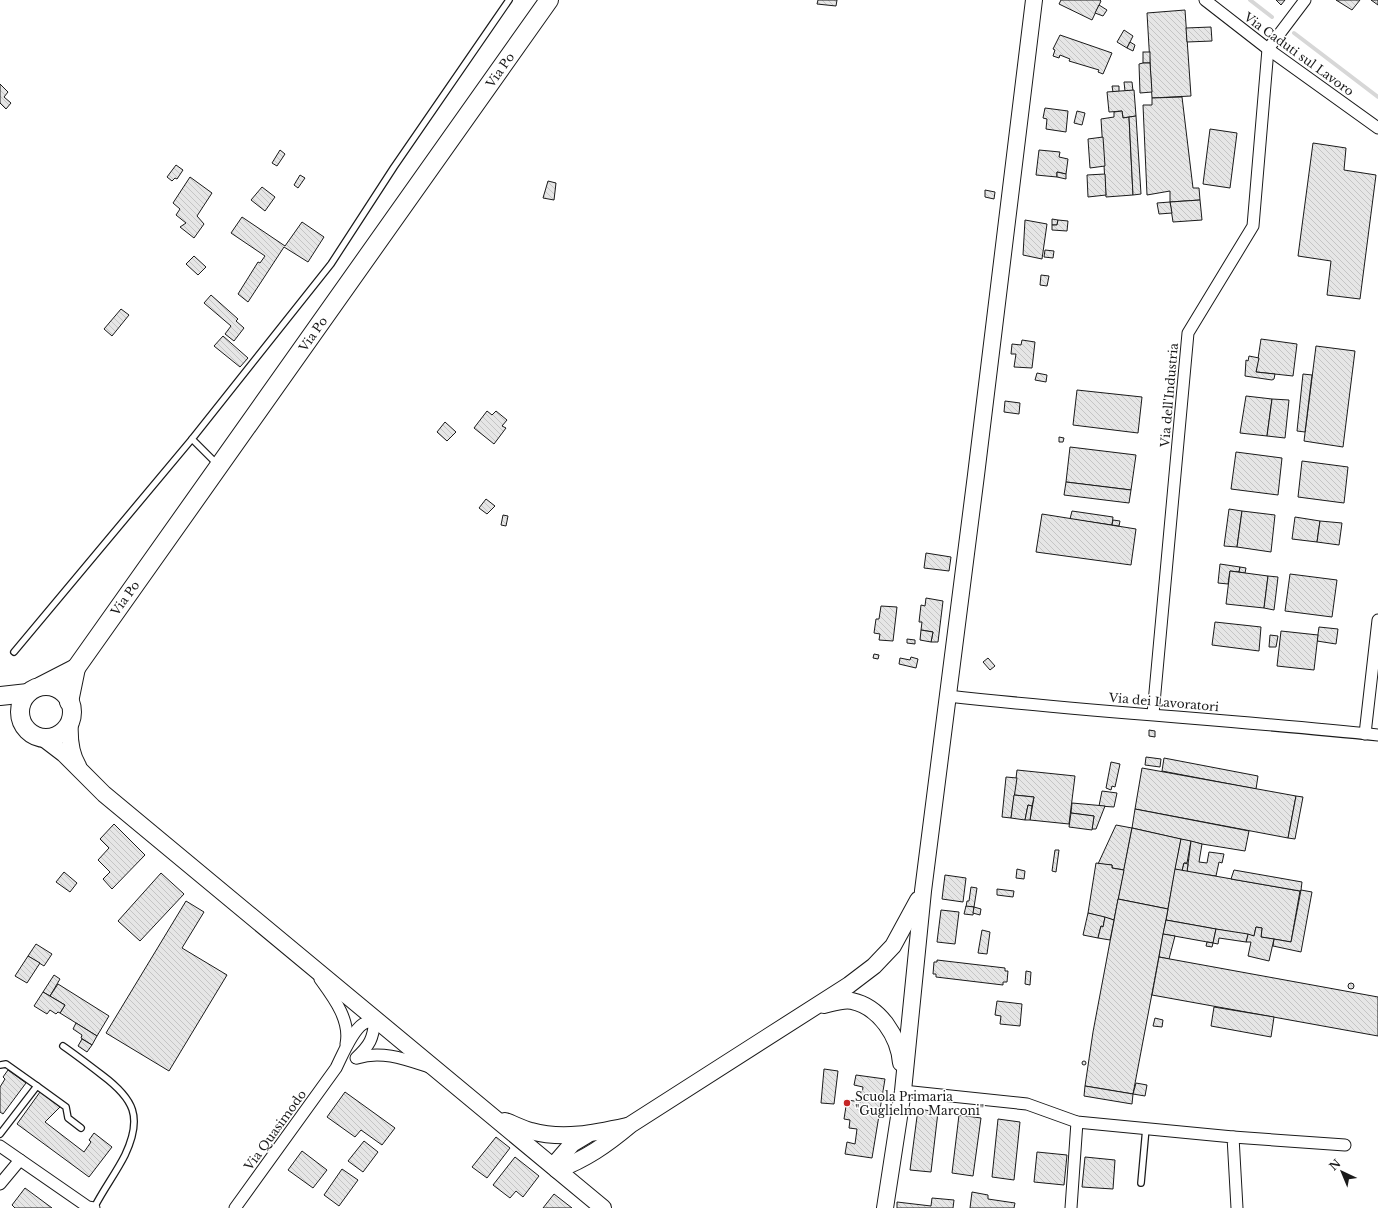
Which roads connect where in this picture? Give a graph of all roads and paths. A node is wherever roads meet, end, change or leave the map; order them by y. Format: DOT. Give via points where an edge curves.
graph roads {
  1 [pos="510,0"];
  2 [pos="549,0"];
  3 [pos="1034,0"];
  4 [pos="1205,0"];
  5 [pos="1305,0"];
  6 [pos="1268,49"];
  7 [pos="1378,128"];
  8 [pos="192,439"];
  9 [pos="220,466"];
  10 [pos="1378,620"];
  11 [pos="14,652"];
  12 [pos="76,668"];
  13 [pos="35,690"];
  14 [pos="0,696"];
  15 [pos="948,696"];
  16 [pos="0,702"];
  17 [pos="69,702"];
  18 [pos="1152,714"];
  19 [pos="21,720"];
  20 [pos="70,721"];
  21 [pos="1365,734"];
  22 [pos="1378,735"];
  23 [pos="43,738"];
  24 [pos="85,776"];
  25 [pos="923,891"];
  26 [pos="313,968"];
  27 [pos="812,1008"];
  28 [pos="375,1020"];
  29 [pos="63,1046"];
  30 [pos="344,1049"];
  31 [pos="356,1058"];
  32 [pos="0,1065"];
  33 [pos="336,1068"];
  34 [pos="436,1070"];
  35 [pos="37,1086"];
  36 [pos="903,1091"];
  37 [pos="492,1116"];
  38 [pos="1077,1122"];
  39 [pos="630,1125"];
  40 [pos="81,1128"];
  41 [pos="1146,1128"];
  42 [pos="0,1134"];
  43 [pos="588,1134"];
  44 [pos="1233,1137"];
  45 [pos="1345,1145"];
  46 [pos="0,1146"];
  47 [pos="20,1160"];
  48 [pos="555,1168"];
  49 [pos="1140,1183"];
  50 [pos="0,1184"];
  51 [pos="89,1208"];
  52 [pos="235,1208"];
  53 [pos="602,1208"];
  54 [pos="885,1208"];
  55 [pos="1070,1208"];
  56 [pos="1237,1208"];
  1 -- 8 [label="lane" via="394,167 331,264"];
  2 -- 9 [label="main road, Via Po"];
  3 -- 15 [label="main road"];
  4 -- 6 [label="street, Via Caduti sul Lavoro"];
  5 -- 6 [label="street"];
  6 -- 7 [label="street, Via Caduti sul Lavoro"];
  6 -- 18 [label="street, Via dell'Industria" via="1253,226 1188,333"];
  8 -- 9 [label="lane"];
  8 -- 11 [label="lane"];
  9 -- 12 [label="main road, Via Po"];
  10 -- 21 [label="street"];
  12 -- 13 [label="main road, Via Po"];
  12 -- 17 [label="main road, Via Po"];
  13 -- 14 [label="main road"];
  13 -- 17 [label="main road" via="50,686 59,690"];
  13 -- 19 [label="main road" via="21,704"];
  15 -- 18 [label="street, Via dei Lavoratori"];
  15 -- 25 [label="main road"];
  16 -- 19 [label="main road"];
  17 -- 20 [label="main road"];
  18 -- 21 [label="street, Via dei Lavoratori"];
  19 -- 23 [label="main road" via="30,732"];
  20 -- 23 [label="main road" via="59,734"];
  20 -- 24 [label="main road" via="69,736 74,759"];
  21 -- 22 [label="street, Via dei Lavoratori"];
  23 -- 24 [label="main road" via="64,754"];
  24 -- 26 [label="main road"];
  25 -- 27 [label="main road" via="893,946 874,966"];
  25 -- 36 [label="main road"];
  26 -- 28 [label="main road"];
  26 -- 30 [label="street, Via Quasimodo" via="346,1022 348,1034"];
  27 -- 36 [label="main road" via="839,1001 852,1001 870,1009 882,1019 893,1036 900,1056"];
  27 -- 39 [label="main road"];
  28 -- 30 [label="street, Via Quasimodo" via="362,1024"];
  28 -- 31 [label="street, Via Quasimodo" via="373,1037 367,1048"];
  28 -- 34 [label="main road"];
  29 -- 51 [label="lane" via="115,1084 133,1106 135,1120 132,1139 120,1165"];
  30 -- 33 [label="street, Via Quasimodo"];
  31 -- 33 [label="street, Via Quasimodo"];
  31 -- 34 [label="street, Via Quasimodo" via="368,1054 383,1054"];
  32 -- 35 [label="lane" via="6,1064"];
  33 -- 52 [label="street, Via Quasimodo"];
  34 -- 37 [label="main road"];
  35 -- 40 [label="lane" via="66,1107 68,1118"];
  35 -- 42 [label="lane"];
  36 -- 38 [label="street" via="1027,1104"];
  36 -- 54 [label="main road"];
  37 -- 43 [label="main road" via="530,1131 548,1134"];
  37 -- 48 [label="main road"];
  38 -- 41 [label="street"];
  38 -- 55 [label="street"];
  39 -- 43 [label="main road"];
  39 -- 48 [label="main road" via="605,1146 575,1163"];
  41 -- 44 [label="street"];
  41 -- 49 [label="lane"];
  43 -- 48 [label="main road" via="572,1144"];
  44 -- 45 [label="street"];
  44 -- 56 [label="street"];
  46 -- 47 [label="street"];
  47 -- 50 [label="street"];
  47 -- 51 [label="street"];
  48 -- 53 [label="main road"];
}
